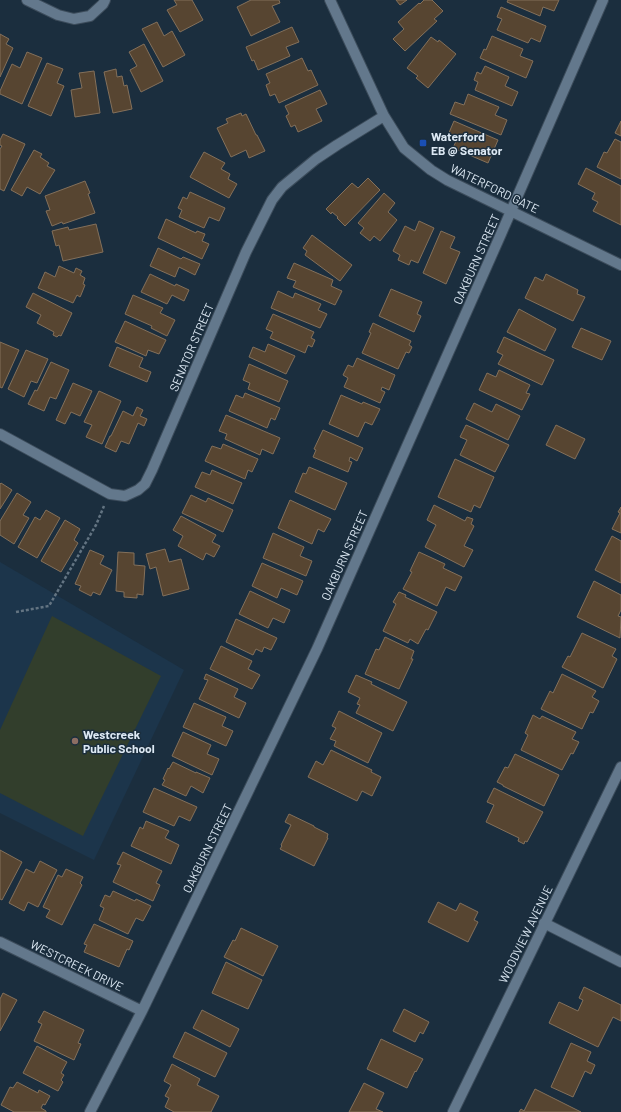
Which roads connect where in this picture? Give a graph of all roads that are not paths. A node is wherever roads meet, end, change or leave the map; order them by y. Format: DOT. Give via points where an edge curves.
graph roads {
  1 [pos="27,0"];
  2 [pos="105,0"];
  3 [pos="330,0"];
  4 [pos="603,0"];
  5 [pos="384,116"];
  6 [pos="511,211"];
  7 [pos="621,265"];
  8 [pos="0,434"];
  9 [pos="621,767"];
  10 [pos="544,923"];
  11 [pos="0,942"];
  12 [pos="621,962"];
  13 [pos="142,1011"];
  14 [pos="90,1112"];
  15 [pos="452,1112"];
  1 -- 2 [label="street" via="58,15 74,19 90,16"];
  3 -- 5 [label="street, WATERFORD GATE"];
  4 -- 6 [label="street, OAKBURN STREET"];
  5 -- 6 [label="street, WATERFORD GATE" via="404,148 431,170"];
  5 -- 8 [label="street, SENATOR STREET" via="316,159 282,187 272,200 246,252 145,484 138,490 124,496 110,494"];
  6 -- 7 [label="street, WATERFORD GATE"];
  6 -- 13 [label="street, OAKBURN STREET" via="317,649"];
  9 -- 10 [label="street, WOODVIEW AVENUE"];
  10 -- 12 [label="street"];
  10 -- 15 [label="street, WOODVIEW AVENUE"];
  11 -- 13 [label="street, WESTCREEK DRIVE"];
  13 -- 14 [label="street, OAKBURN STREET"];
}
